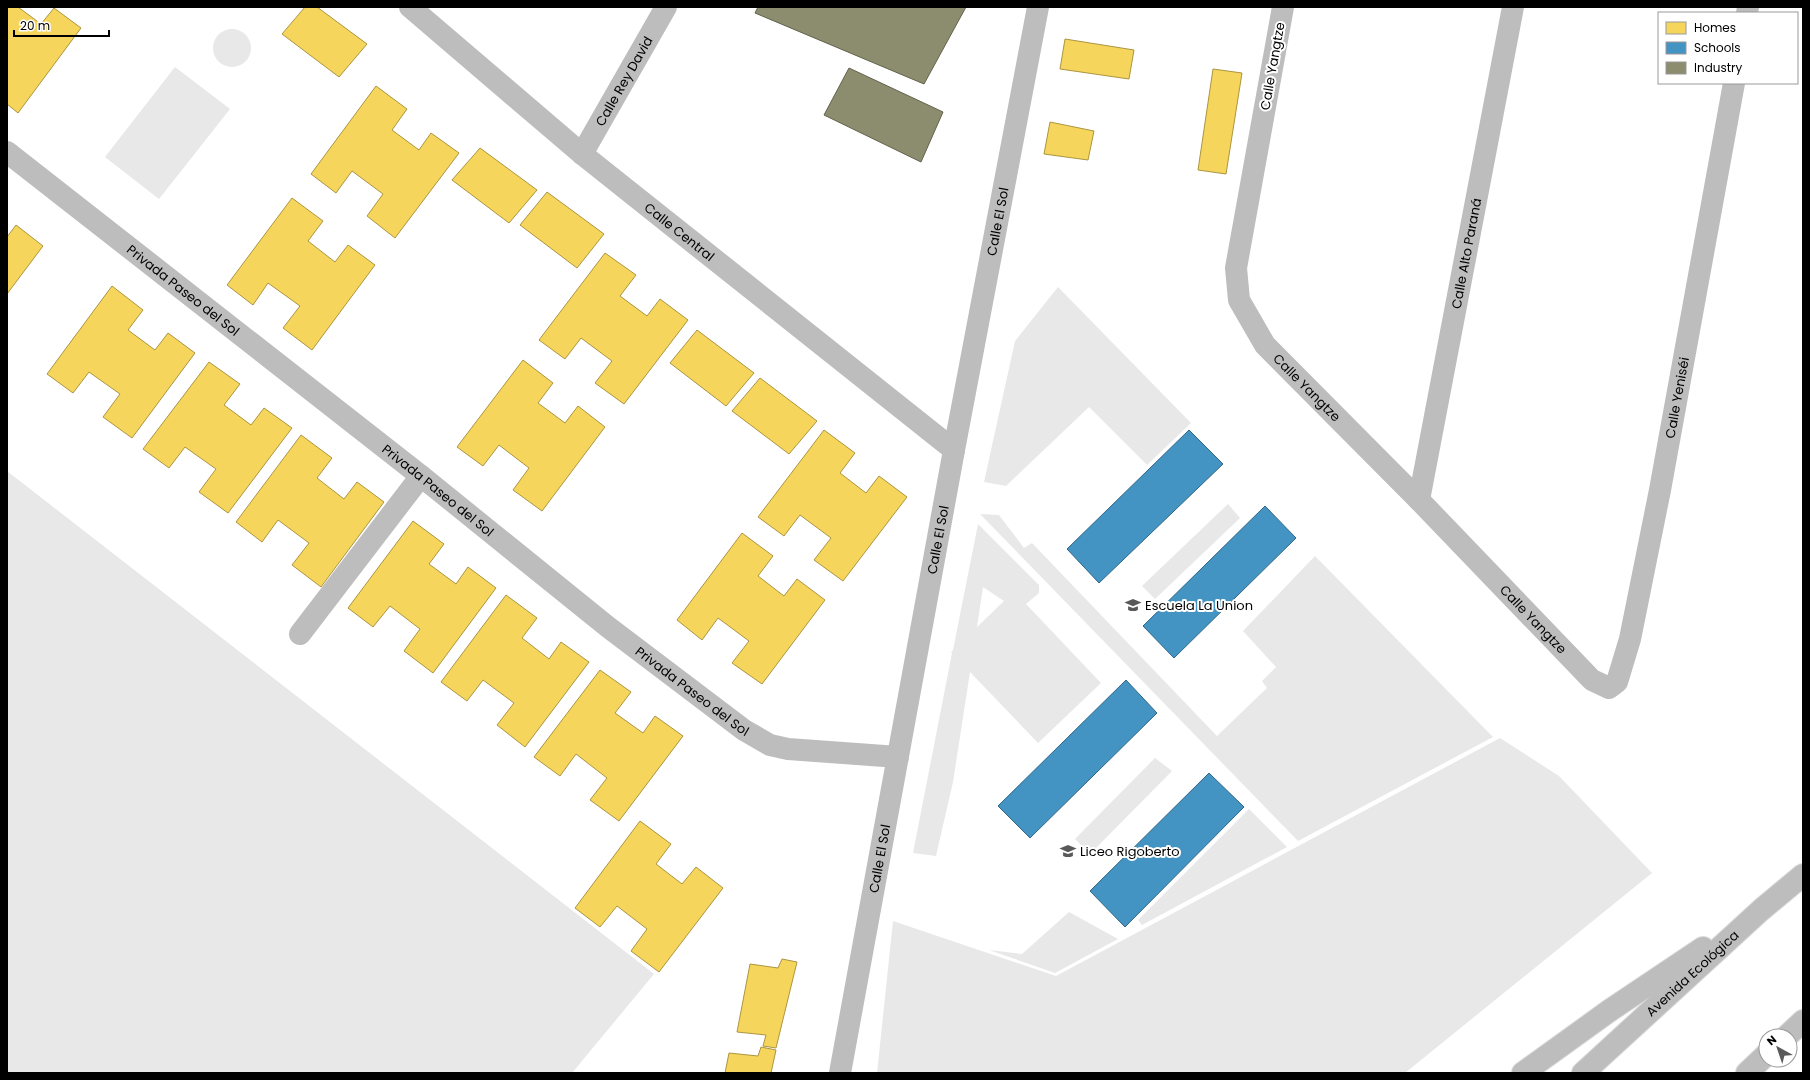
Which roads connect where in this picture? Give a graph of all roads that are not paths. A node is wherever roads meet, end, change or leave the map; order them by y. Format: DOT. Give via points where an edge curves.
graph roads {
  1 [pos="410,7"];
  2 [pos="666,7"];
  3 [pos="1038,7"];
  4 [pos="1283,7"];
  5 [pos="1513,7"];
  6 [pos="433,14"];
  7 [pos="1734,84"];
  8 [pos="7,152"];
  9 [pos="582,154"];
  10 [pos="954,450"];
  11 [pos="421,476"];
  12 [pos="1418,500"];
  13 [pos="300,634"];
  14 [pos="1592,680"];
  15 [pos="898,757"];
  16 [pos="1803,875"];
  17 [pos="1761,910"];
  18 [pos="1803,1021"];
  19 [pos="1796,1028"];
  20 [pos="1758,1063"];
  21 [pos="840,1073"];
  22 [pos="1523,1073"];
  23 [pos="1583,1073"];
  24 [pos="1747,1073"];
  1 -- 6 [label="street, Calle Central"];
  2 -- 9 [label="street, Calle Rey David"];
  3 -- 10 [label="street, Calle El Sol"];
  4 -- 12 [label="street, Calle Yangtze" via="1236,268 1239,300 1265,345"];
  5 -- 12 [label="street, Calle Alto Paraná"];
  6 -- 9 [label="street, Calle Central"];
  7 -- 14 [label="street, Calle Yeniséi" via="1660,490 1630,639 1617,682 1609,688"];
  8 -- 11 [label="street, Privada Paseo del Sol"];
  9 -- 10 [label="street, Calle Central"];
  10 -- 15 [label="street, Calle El Sol"];
  11 -- 13 [label="street"];
  11 -- 15 [label="street, Privada Paseo del Sol" via="608,627 744,730 770,745 788,749"];
  12 -- 14 [label="street, Calle Yangtze"];
  15 -- 21 [label="street, Calle El Sol"];
  16 -- 17 [label="street, Avenida Ecológica"];
  17 -- 22 [label="street"];
  17 -- 23 [label="street, Avenida Ecológica"];
  18 -- 19 [label="street"];
  20 -- 24 [label="street"];
}
